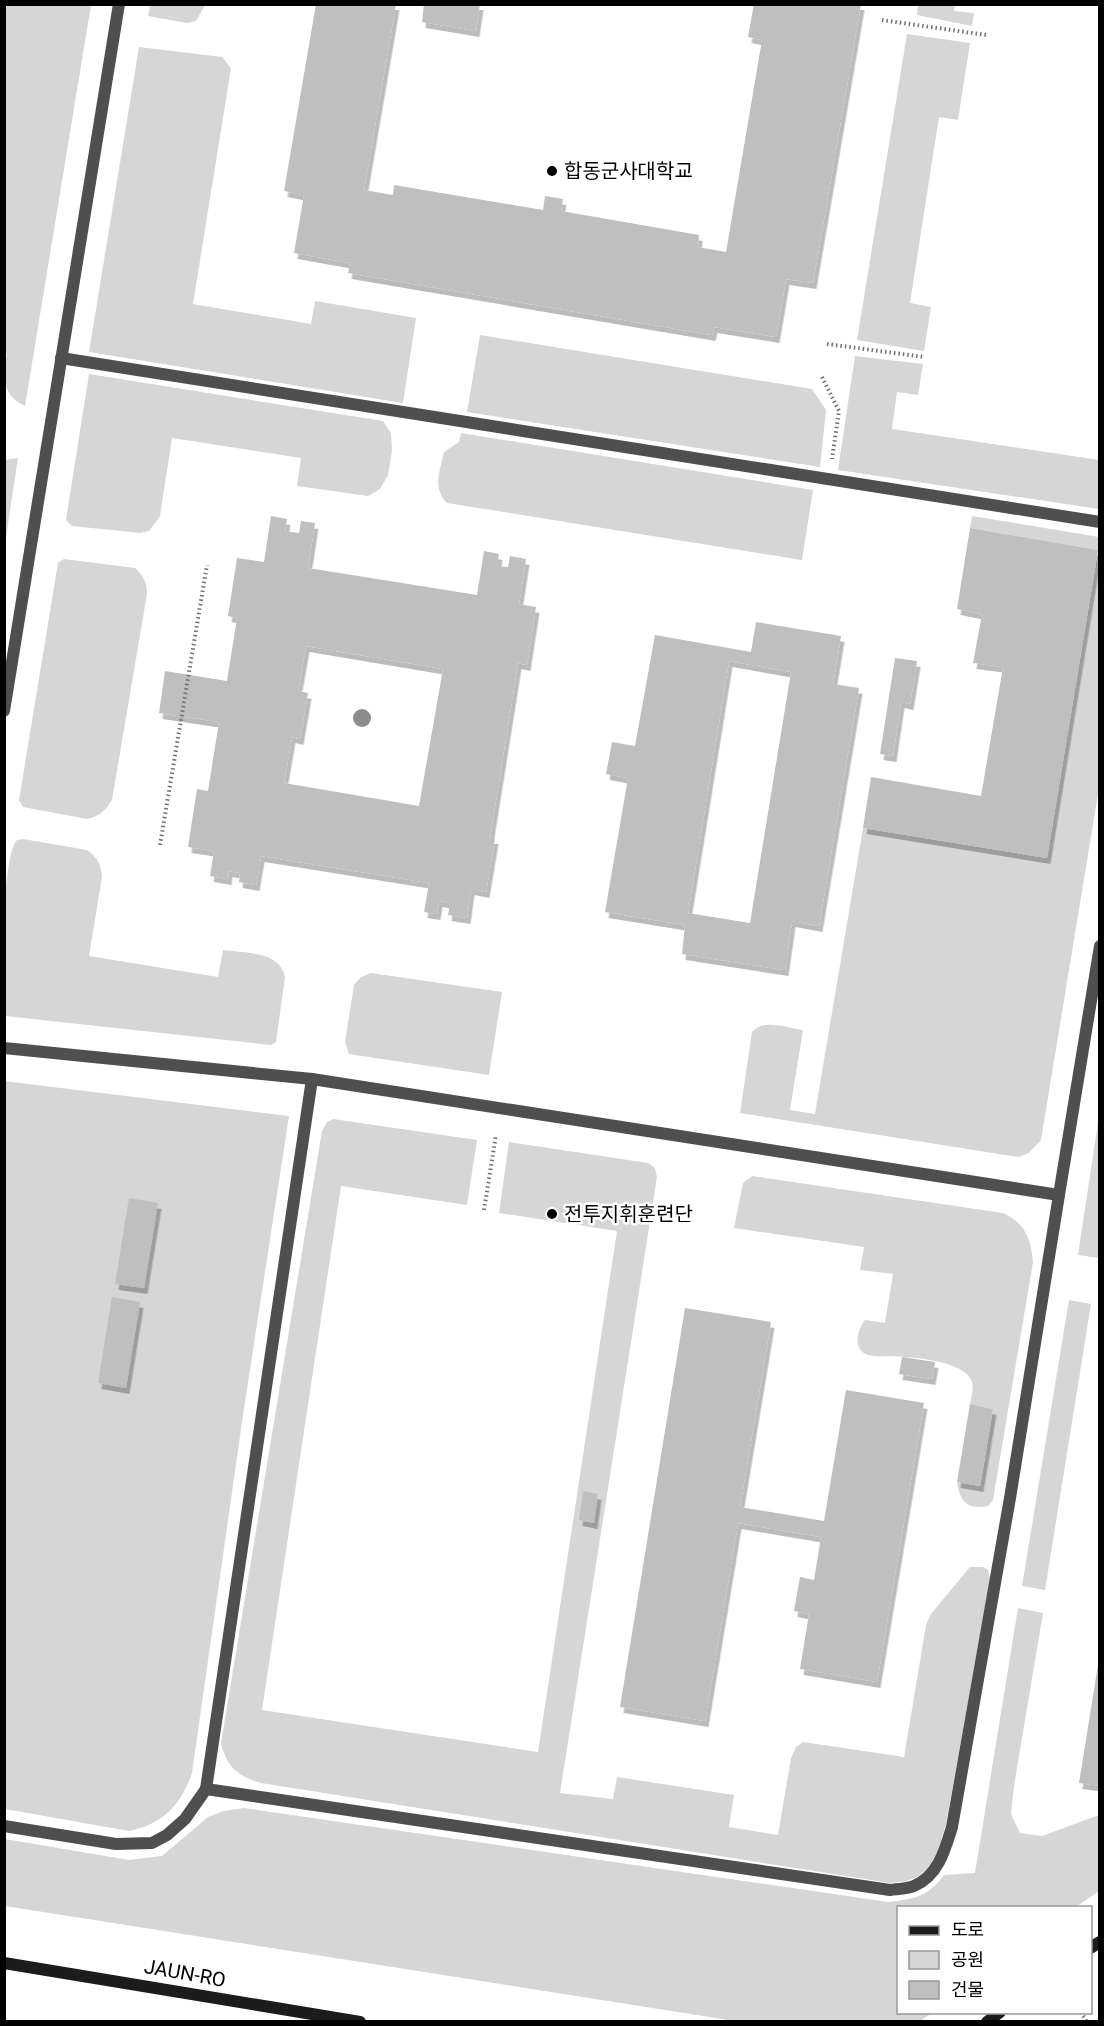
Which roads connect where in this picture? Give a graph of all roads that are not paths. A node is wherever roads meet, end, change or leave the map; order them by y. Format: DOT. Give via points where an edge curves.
graph roads {
  1 [pos="119,4"];
  2 [pos="61,358"];
  3 [pos="1100,522"];
  4 [pos="4,711"];
  5 [pos="1100,946"];
  6 [pos="4,1048"];
  7 [pos="312,1079"];
  8 [pos="1059,1195"];
  9 [pos="206,1789"];
  10 [pos="4,1826"];
  11 [pos="4,1962"];
  12 [pos="360,2022"];
  1 -- 2 [label="street"];
  2 -- 3 [label="street"];
  2 -- 4 [label="street"];
  5 -- 8 [label="street"];
  6 -- 7 [label="street"];
  7 -- 8 [label="street"];
  7 -- 9 [label="street"];
  8 -- 9 [label="street" via="952,1827 931,1875 913,1887 890,1890"];
  9 -- 10 [label="street" via="185,1819 152,1843 116,1844"];
  11 -- 12 [label="street, JAUN-RO"];
}
